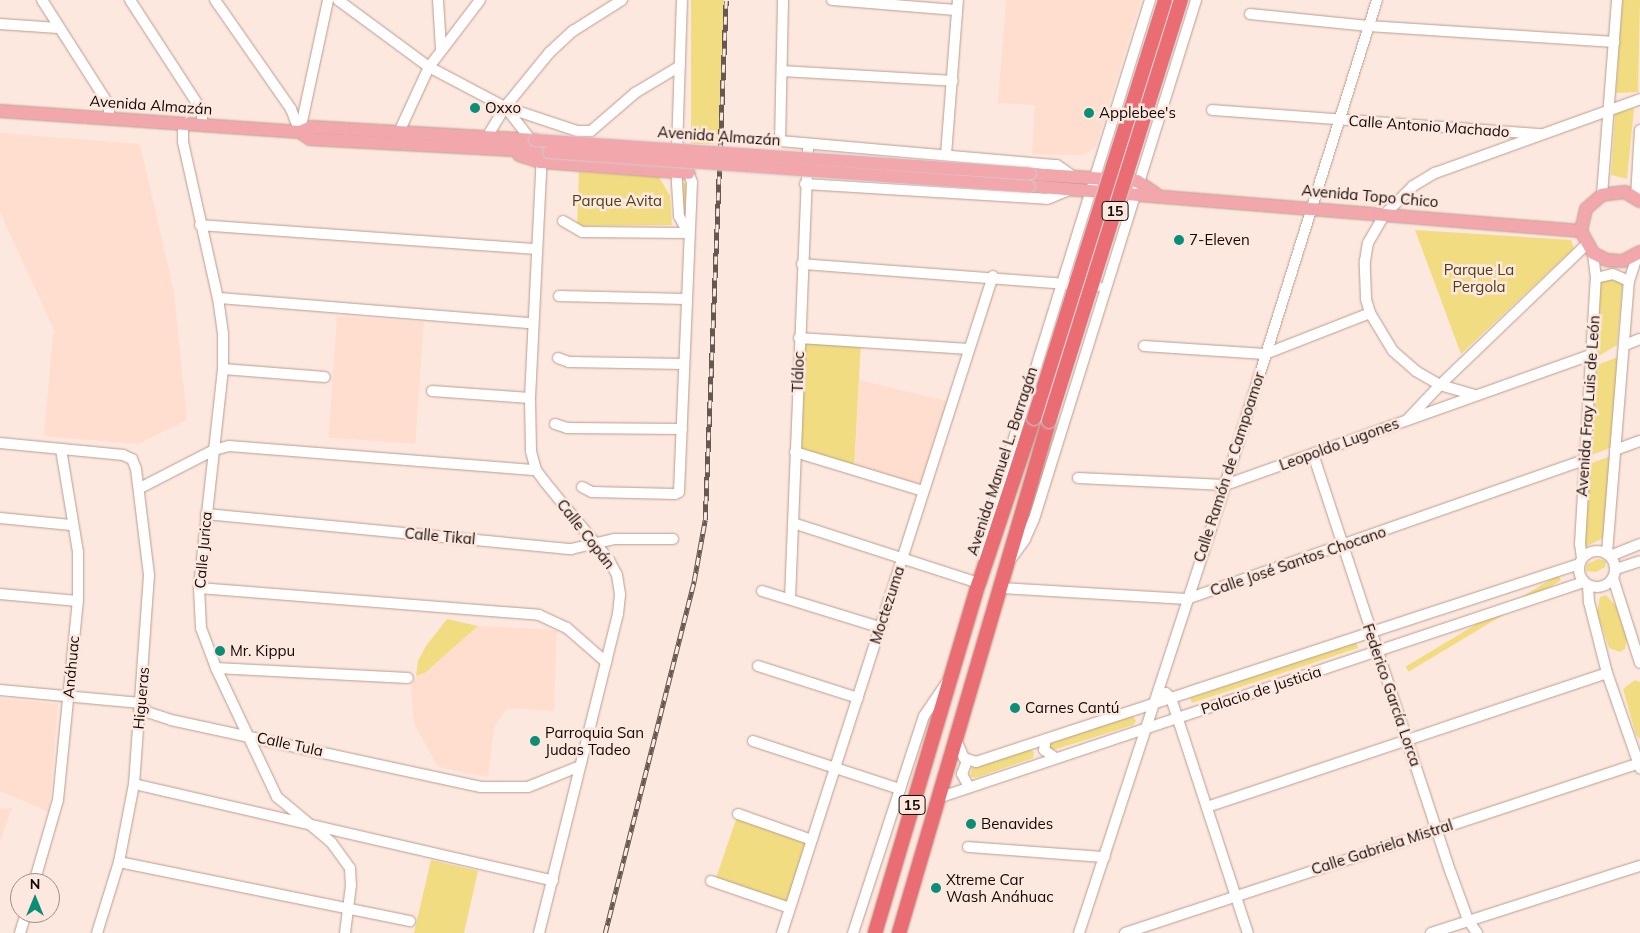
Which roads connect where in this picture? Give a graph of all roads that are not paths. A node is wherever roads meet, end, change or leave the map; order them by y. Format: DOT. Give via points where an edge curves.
graph roads {
  1 [pos="42,0"];
  2 [pos="130,0"];
  3 [pos="215,0"];
  4 [pos="328,0"];
  5 [pos="338,0"];
  6 [pos="438,0"];
  7 [pos="480,0"];
  8 [pos="622,0"];
  9 [pos="682,0"];
  10 [pos="783,0"];
  11 [pos="832,0"];
  12 [pos="1150,0"];
  13 [pos="1165,0"];
  14 [pos="1181,0"];
  15 [pos="1196,0"];
  16 [pos="1377,0"];
  17 [pos="1617,0"];
  18 [pos="957,5"];
  19 [pos="1250,14"];
  20 [pos="0,24"];
  21 [pos="1368,26"];
  22 [pos="58,28"];
  23 [pos="1614,42"];
  24 [pos="441,49"];
  25 [pos="680,66"];
  26 [pos="429,68"];
  27 [pos="782,71"];
  28 [pos="1126,73"];
  29 [pos="953,81"];
  30 [pos="1168,87"];
  31 [pos="1640,99"];
  32 [pos="505,107"];
  33 [pos="1212,110"];
  34 [pos="0,111"];
  35 [pos="1609,111"];
  36 [pos="109,118"];
  37 [pos="1340,120"];
  38 [pos="183,124"];
  39 [pos="202,125"];
  40 [pos="1640,130"];
  41 [pos="300,132"];
  42 [pos="400,132"];
  43 [pos="1546,134"];
  44 [pos="487,137"];
  45 [pos="532,139"];
  46 [pos="677,143"];
  47 [pos="808,145"];
  48 [pos="864,150"];
  49 [pos="544,155"];
  50 [pos="946,155"];
  51 [pos="676,172"];
  52 [pos="689,173"];
  53 [pos="1029,180"];
  54 [pos="1073,182"];
  55 [pos="806,184"];
  56 [pos="1091,184"];
  57 [pos="1135,187"];
  58 [pos="862,188"];
  59 [pos="1602,194"];
  60 [pos="1638,199"];
  61 [pos="1312,207"];
  62 [pos="1385,214"];
  63 [pos="563,221"];
  64 [pos="200,225"];
  65 [pos="1581,230"];
  66 [pos="688,233"];
  67 [pos="535,249"];
  68 [pos="1590,249"];
  69 [pos="1639,253"];
  70 [pos="802,264"];
  71 [pos="993,276"];
  72 [pos="1596,278"];
  73 [pos="1629,281"];
  74 [pos="1060,282"];
  75 [pos="1104,287"];
  76 [pos="559,296"];
  77 [pos="218,298"];
  78 [pos="686,299"];
  79 [pos="1370,313"];
  80 [pos="532,323"];
  81 [pos="799,338"];
  82 [pos="1640,339"];
  83 [pos="1625,345"];
  84 [pos="1144,346"];
  85 [pos="969,349"];
  86 [pos="1265,354"];
  87 [pos="1591,355"];
  88 [pos="558,358"];
  89 [pos="684,364"];
  90 [pos="223,369"];
  91 [pos="325,377"];
  92 [pos="1440,385"];
  93 [pos="432,390"];
  94 [pos="1475,394"];
  95 [pos="530,398"];
  96 [pos="1408,419"];
  97 [pos="555,424"];
  98 [pos="682,429"];
  99 [pos="1640,441"];
  100 [pos="0,443"];
  101 [pos="61,449"];
  102 [pos="214,450"];
  103 [pos="1616,450"];
  104 [pos="796,452"];
  105 [pos="1313,454"];
  106 [pos="1584,460"];
  107 [pos="536,470"];
  108 [pos="1078,478"];
  109 [pos="1225,485"];
  110 [pos="582,487"];
  111 [pos="140,488"];
  112 [pos="923,491"];
  113 [pos="206,514"];
  114 [pos="0,518"];
  115 [pos="793,524"];
  116 [pos="72,525"];
  117 [pos="673,538"];
  118 [pos="596,543"];
  119 [pos="1640,544"];
  120 [pos="1342,547"];
  121 [pos="1609,554"];
  122 [pos="902,559"];
  123 [pos="1581,561"];
  124 [pos="1640,561"];
  125 [pos="1008,562"];
  126 [pos="984,567"];
  127 [pos="1614,574"];
  128 [pos="979,583"];
  129 [pos="1586,583"];
  130 [pos="198,588"];
  131 [pos="1001,588"];
  132 [pos="762,591"];
  133 [pos="1616,592"];
  134 [pos="0,594"];
  135 [pos="790,599"];
  136 [pos="1187,599"];
  137 [pos="78,601"];
  138 [pos="1589,602"];
  139 [pos="879,627"];
  140 [pos="1372,633"];
  141 [pos="1378,652"];
  142 [pos="606,662"];
  143 [pos="1640,663"];
  144 [pos="758,666"];
  145 [pos="216,668"];
  146 [pos="1607,673"];
  147 [pos="951,677"];
  148 [pos="408,678"];
  149 [pos="1160,688"];
  150 [pos="0,690"];
  151 [pos="68,696"];
  152 [pos="858,698"];
  153 [pos="1171,698"];
  154 [pos="1156,702"];
  155 [pos="140,704"];
  156 [pos="1177,718"];
  157 [pos="1147,727"];
  158 [pos="246,735"];
  159 [pos="1046,738"];
  160 [pos="956,740"];
  161 [pos="1408,740"];
  162 [pos="753,741"];
  163 [pos="1030,744"];
  164 [pos="1637,749"];
  165 [pos="1054,757"];
  166 [pos="967,760"];
  167 [pos="1036,764"];
  168 [pos="1640,765"];
  169 [pos="580,766"];
  170 [pos="836,769"];
  171 [pos="134,784"];
  172 [pos="969,787"];
  173 [pos="900,789"];
  174 [pos="938,798"];
  175 [pos="1207,807"];
  176 [pos="738,814"];
  177 [pos="310,826"];
  178 [pos="1437,830"];
  179 [pos="812,840"];
  180 [pos="968,848"];
  181 [pos="1105,857"];
  182 [pos="119,862"];
  183 [pos="1640,866"];
  184 [pos="37,873"];
  185 [pos="552,881"];
  186 [pos="712,881"];
  187 [pos="1236,896"];
  188 [pos="790,908"];
  189 [pos="348,909"];
  190 [pos="1468,920"];
  191 [pos="410,921"];
  192 [pos="344,932"];
  193 [pos="97,933"];
  194 [pos="540,933"];
  195 [pos="782,933"];
  196 [pos="853,933"];
  197 [pos="875,933"];
  198 [pos="899,933"];
  199 [pos="1079,933"];
  200 [pos="1125,933"];
  201 [pos="1248,933"];
  202 [pos="1430,933"];
  203 [pos="1477,933"];
  1 -- 22 [label="street"];
  2 -- 39 [label="street" via="202,111"];
  3 -- 41 [label="street" via="291,109"];
  4 -- 41 [label="street"];
  5 -- 26 [label="street"];
  6 -- 24 [label="street"];
  7 -- 24 [label="street"];
  8 -- 32 [label="street" via="549,53"];
  9 -- 25 [label="street"];
  10 -- 27 [label="street"];
  11 -- 18 [label="street"];
  12 -- 28 [label="street"];
  13 -- 126 [label="highway, Avenida Manuel L. Barragán / 15, bridge"];
  14 -- 125 [label="highway, 15, bridge"];
  15 -- 30 [label="street"];
  16 -- 21 [label="street, Calle Ramón de Campoamor"];
  17 -- 23 [label="street"];
  18 -- 29 [label="street"];
  19 -- 21 [label="street"];
  20 -- 22 [label="street"];
  21 -- 23 [label="street"];
  21 -- 37 [label="street, Calle Ramón de Campoamor"];
  22 -- 36 [label="street" via="109,105"];
  23 -- 35 [label="street"];
  24 -- 26 [label="street"];
  25 -- 32 [label="street" via="635,93 591,131 560,128"];
  25 -- 46 [label="street"];
  26 -- 32 [label="street"];
  26 -- 42 [label="street"];
  27 -- 29 [label="street"];
  27 -- 47 [label="street" via="780,141"];
  28 -- 30 [label="street"];
  28 -- 56 [label="street"];
  29 -- 50 [label="street"];
  30 -- 57 [label="street"];
  31 -- 35 [label="street, Calle Antonio Machado"];
  32 -- 44 [label="street"];
  32 -- 45 [label="street"];
  33 -- 37 [label="street, Calle Antonio Machado"];
  34 -- 36 [label="main road, Avenida Almazán"];
  35 -- 43 [label="street, Calle Antonio Machado"];
  35 -- 59 [label="street"];
  36 -- 38 [label="main road, Avenida Almazán"];
  37 -- 43 [label="street, Calle Antonio Machado"];
  37 -- 61 [label="street, Calle Ramón de Campoamor"];
  38 -- 39 [label="main road, Avenida Almazán"];
  38 -- 64 [label="street, Calle Jurica" via="182,142"];
  39 -- 41 [label="main road, Avenida Almazán"];
  40 -- 60 [label="street"];
  41 -- 42 [label="main road, Avenida Almazán" via="310,127"];
  41 -- 49 [label="main road, Avenida Almazán" via="310,139"];
  42 -- 44 [label="main road, Avenida Almazán"];
  43 -- 62 [label="street" via="1435,173 1413,186"];
  44 -- 45 [label="main road, Avenida Almazán"];
  45 -- 53 [label="main road, Avenida Almazán, bridge"];
  46 -- 51 [label="street"];
  46 -- 52 [label="street"];
  47 -- 48 [label="street"];
  47 -- 55 [label="street, Tláloc"];
  48 -- 50 [label="street"];
  48 -- 58 [label="street"];
  49 -- 51 [label="main road"];
  49 -- 53 [label="main road, Avenida Almazán, bridge"];
  49 -- 67 [label="street, Calle Copán"];
  50 -- 54 [label="street" via="1057,165"];
  51 -- 52 [label="main road"];
  51 -- 66 [label="street" via="679,216"];
  52 -- 66 [label="street" via="692,185"];
  53 -- 54 [label="main road, Avenida Almazán"];
  54 -- 56 [label="main road, Avenida Almazán"];
  54 -- 58 [label="street" via="1047,199"];
  55 -- 58 [label="street"];
  55 -- 70 [label="street, Tláloc"];
  56 -- 57 [label="main road, Avenida Almazán"];
  56 -- 74 [label="street"];
  57 -- 61 [label="main road, Avenida Topo Chico" via="1156,194"];
  57 -- 75 [label="street"];
  59 -- 60 [label="main road" via="1619,192"];
  59 -- 65 [label="main road" via="1586,210"];
  61 -- 62 [label="main road, Avenida Topo Chico"];
  61 -- 86 [label="street, Calle Ramón de Campoamor"];
  62 -- 65 [label="main road, Avenida Topo Chico"];
  62 -- 79 [label="street" via="1368,243 1365,261 1366,299"];
  63 -- 66 [label="street" via="582,232"];
  64 -- 67 [label="street"];
  64 -- 77 [label="street, Calle Jurica"];
  65 -- 68 [label="main road"];
  66 -- 78 [label="street"];
  67 -- 80 [label="street, Calle Copán"];
  68 -- 69 [label="main road" via="1607,260 1623,261"];
  68 -- 72 [label="street, Avenida Fray Luis de León"];
  68 -- 92 [label="street"];
  69 -- 73 [label="street, Avenida Fray Luis de León"];
  70 -- 71 [label="street"];
  70 -- 81 [label="street, Tláloc"];
  71 -- 74 [label="street"];
  71 -- 85 [label="street, Moctezuma"];
  72 -- 73 [label="street" via="1613,274"];
  72 -- 87 [label="street, Avenida Fray Luis de León"];
  73 -- 83 [label="street, Avenida Fray Luis de León"];
  74 -- 75 [label="street"];
  74 -- 126 [label="street" via="990,514 984,538"];
  75 -- 125 [label="street" via="1034,518 1025,539"];
  76 -- 78 [label="street"];
  77 -- 80 [label="street"];
  77 -- 90 [label="street, Calle Jurica"];
  78 -- 89 [label="street"];
  79 -- 86 [label="street"];
  79 -- 92 [label="street" via="1393,351 1416,371"];
  80 -- 95 [label="street, Calle Copán"];
  81 -- 85 [label="street"];
  81 -- 104 [label="street, Tláloc"];
  82 -- 83 [label="street"];
  83 -- 103 [label="street, Avenida Fray Luis de León"];
  84 -- 86 [label="street"];
  85 -- 112 [label="street, Moctezuma"];
  86 -- 109 [label="street, Calle Ramón de Campoamor"];
  87 -- 94 [label="street, Leopoldo Lugones"];
  87 -- 106 [label="street, Avenida Fray Luis de León"];
  88 -- 89 [label="street" via="569,362"];
  89 -- 98 [label="street"];
  90 -- 91 [label="street"];
  90 -- 102 [label="street, Calle Jurica"];
  92 -- 94 [label="street"];
  92 -- 96 [label="street"];
  93 -- 95 [label="street"];
  94 -- 96 [label="street, Leopoldo Lugones"];
  95 -- 107 [label="street, Calle Copán"];
  96 -- 105 [label="street, Leopoldo Lugones"];
  97 -- 98 [label="street" via="567,428"];
  98 -- 110 [label="street" via="679,493 592,492"];
  99 -- 103 [label="street"];
  100 -- 101 [label="street"];
  101 -- 111 [label="street, Higueras" via="118,454 132,459"];
  101 -- 116 [label="street, Anáhuac"];
  102 -- 107 [label="street" via="229,446"];
  102 -- 111 [label="street"];
  102 -- 113 [label="street, Calle Jurica"];
  103 -- 121 [label="street, Avenida Fray Luis de León"];
  104 -- 112 [label="street"];
  104 -- 115 [label="street, Tláloc"];
  105 -- 109 [label="street, Leopoldo Lugones"];
  105 -- 120 [label="street, Federico García Lorca"];
  106 -- 120 [label="street, Calle José Santos Chocano"];
  106 -- 123 [label="street, Avenida Fray Luis de León"];
  107 -- 118 [label="street, Calle Copán"];
  108 -- 109 [label="street, Leopoldo Lugones"];
  109 -- 136 [label="street, Calle Ramón de Campoamor"];
  111 -- 155 [label="street, Higueras" via="149,575"];
  112 -- 122 [label="street, Moctezuma"];
  113 -- 118 [label="street, Calle Tikal" via="571,549"];
  113 -- 130 [label="street, Calle Jurica"];
  114 -- 116 [label="street"];
  115 -- 122 [label="street"];
  115 -- 135 [label="street, Tláloc"];
  116 -- 137 [label="street, Anáhuac" via="78,552"];
  117 -- 118 [label="street, Calle Tikal" via="614,539"];
  118 -- 142 [label="street, Calle Copán" via="617,575 620,594"];
  119 -- 121 [label="street"];
  120 -- 136 [label="street, Calle José Santos Chocano"];
  120 -- 140 [label="street, Federico García Lorca"];
  121 -- 123 [label="street" via="1591,551"];
  121 -- 127 [label="street"];
  122 -- 128 [label="street"];
  122 -- 139 [label="street, Moctezuma"];
  123 -- 129 [label="street" via="1579,573"];
  123 -- 140 [label="street, Palacio de Justicia"];
  124 -- 127 [label="street"];
  125 -- 131 [label="highway, 15"];
  126 -- 128 [label="highway, Avenida Manuel L. Barragán / 15"];
  127 -- 129 [label="street" via="1604,586"];
  127 -- 133 [label="street"];
  128 -- 147 [label="highway, Avenida Manuel L. Barragán / 15"];
  129 -- 138 [label="street"];
  129 -- 141 [label="street, Palacio de Justicia"];
  130 -- 142 [label="street" via="539,616 567,628"];
  130 -- 145 [label="street, Calle Jurica" via="201,628"];
  131 -- 136 [label="street, Calle José Santos Chocano"];
  131 -- 160 [label="highway, 15"];
  132 -- 135 [label="street"];
  133 -- 138 [label="street" via="1603,589"];
  133 -- 143 [label="street"];
  134 -- 137 [label="street"];
  135 -- 139 [label="street"];
  136 -- 149 [label="street, Calle Ramón de Campoamor"];
  137 -- 151 [label="street, Anáhuac"];
  138 -- 146 [label="street"];
  139 -- 152 [label="street, Moctezuma"];
  140 -- 141 [label="street, Federico García Lorca"];
  140 -- 153 [label="street, Palacio de Justicia"];
  141 -- 156 [label="street, Palacio de Justicia"];
  141 -- 161 [label="street, Federico García Lorca"];
  142 -- 169 [label="street, Calle Copán"];
  144 -- 152 [label="street"];
  145 -- 148 [label="street"];
  145 -- 158 [label="street, Calle Jurica"];
  146 -- 161 [label="street"];
  146 -- 164 [label="street"];
  147 -- 173 [label="street" via="924,716"];
  147 -- 197 [label="highway, Avenida Manuel L. Barragán / 15"];
  149 -- 153 [label="street"];
  149 -- 154 [label="street, Calle Ramón de Campoamor"];
  150 -- 151 [label="street, Calle Tula"];
  151 -- 155 [label="street, Calle Tula"];
  151 -- 184 [label="street, Anáhuac" via="58,800"];
  152 -- 170 [label="street, Moctezuma"];
  153 -- 154 [label="street, Palacio de Justicia"];
  153 -- 156 [label="street"];
  154 -- 157 [label="street, Calle Ramón de Campoamor"];
  154 -- 159 [label="street, Palacio de Justicia"];
  155 -- 158 [label="street, Calle Tula" via="147,712 160,718"];
  155 -- 171 [label="street, Higueras"];
  156 -- 157 [label="street, Palacio de Justicia"];
  156 -- 175 [label="street"];
  157 -- 165 [label="street, Palacio de Justicia"];
  157 -- 181 [label="street, Calle Ramón de Campoamor"];
  158 -- 169 [label="street, Calle Tula" via="495,788 537,784"];
  158 -- 177 [label="street, Calle Jurica" via="277,797"];
  159 -- 163 [label="street, Palacio de Justicia"];
  159 -- 165 [label="street" via="1044,750"];
  160 -- 166 [label="street"];
  160 -- 174 [label="highway, 15"];
  161 -- 175 [label="street"];
  161 -- 178 [label="street, Federico García Lorca"];
  162 -- 170 [label="street"];
  163 -- 166 [label="street, Palacio de Justicia" via="976,762"];
  163 -- 167 [label="street" via="1038,752"];
  164 -- 168 [label="street"];
  165 -- 167 [label="street, Palacio de Justicia"];
  166 -- 172 [label="street" via="962,774"];
  167 -- 172 [label="street, Palacio de Justicia"];
  168 -- 178 [label="street, Calle Gabriela Mistral"];
  169 -- 185 [label="street, Calle Copán"];
  170 -- 173 [label="street"];
  170 -- 179 [label="street, Moctezuma"];
  171 -- 177 [label="street"];
  171 -- 182 [label="street, Higueras"];
  172 -- 174 [label="street, Palacio de Justicia"];
  173 -- 196 [label="street"];
  174 -- 198 [label="highway, 15"];
  175 -- 187 [label="street"];
  176 -- 179 [label="street"];
  177 -- 185 [label="street"];
  177 -- 189 [label="street, Calle Jurica" via="331,842 350,868"];
  178 -- 187 [label="street, Calle Gabriela Mistral"];
  178 -- 190 [label="street, Federico García Lorca"];
  179 -- 188 [label="street, Moctezuma"];
  180 -- 181 [label="street"];
  181 -- 199 [label="street, Calle Ramón de Campoamor"];
  182 -- 189 [label="street"];
  182 -- 193 [label="street, Higueras"];
  183 -- 190 [label="street"];
  185 -- 194 [label="street, Calle Copán"];
  186 -- 188 [label="street"];
  187 -- 200 [label="street, Calle Gabriela Mistral"];
  187 -- 201 [label="street"];
  188 -- 195 [label="street, Moctezuma"];
  189 -- 191 [label="street"];
  189 -- 192 [label="street, Calle Jurica"];
  190 -- 202 [label="street"];
  190 -- 203 [label="street, Federico García Lorca"];
}
